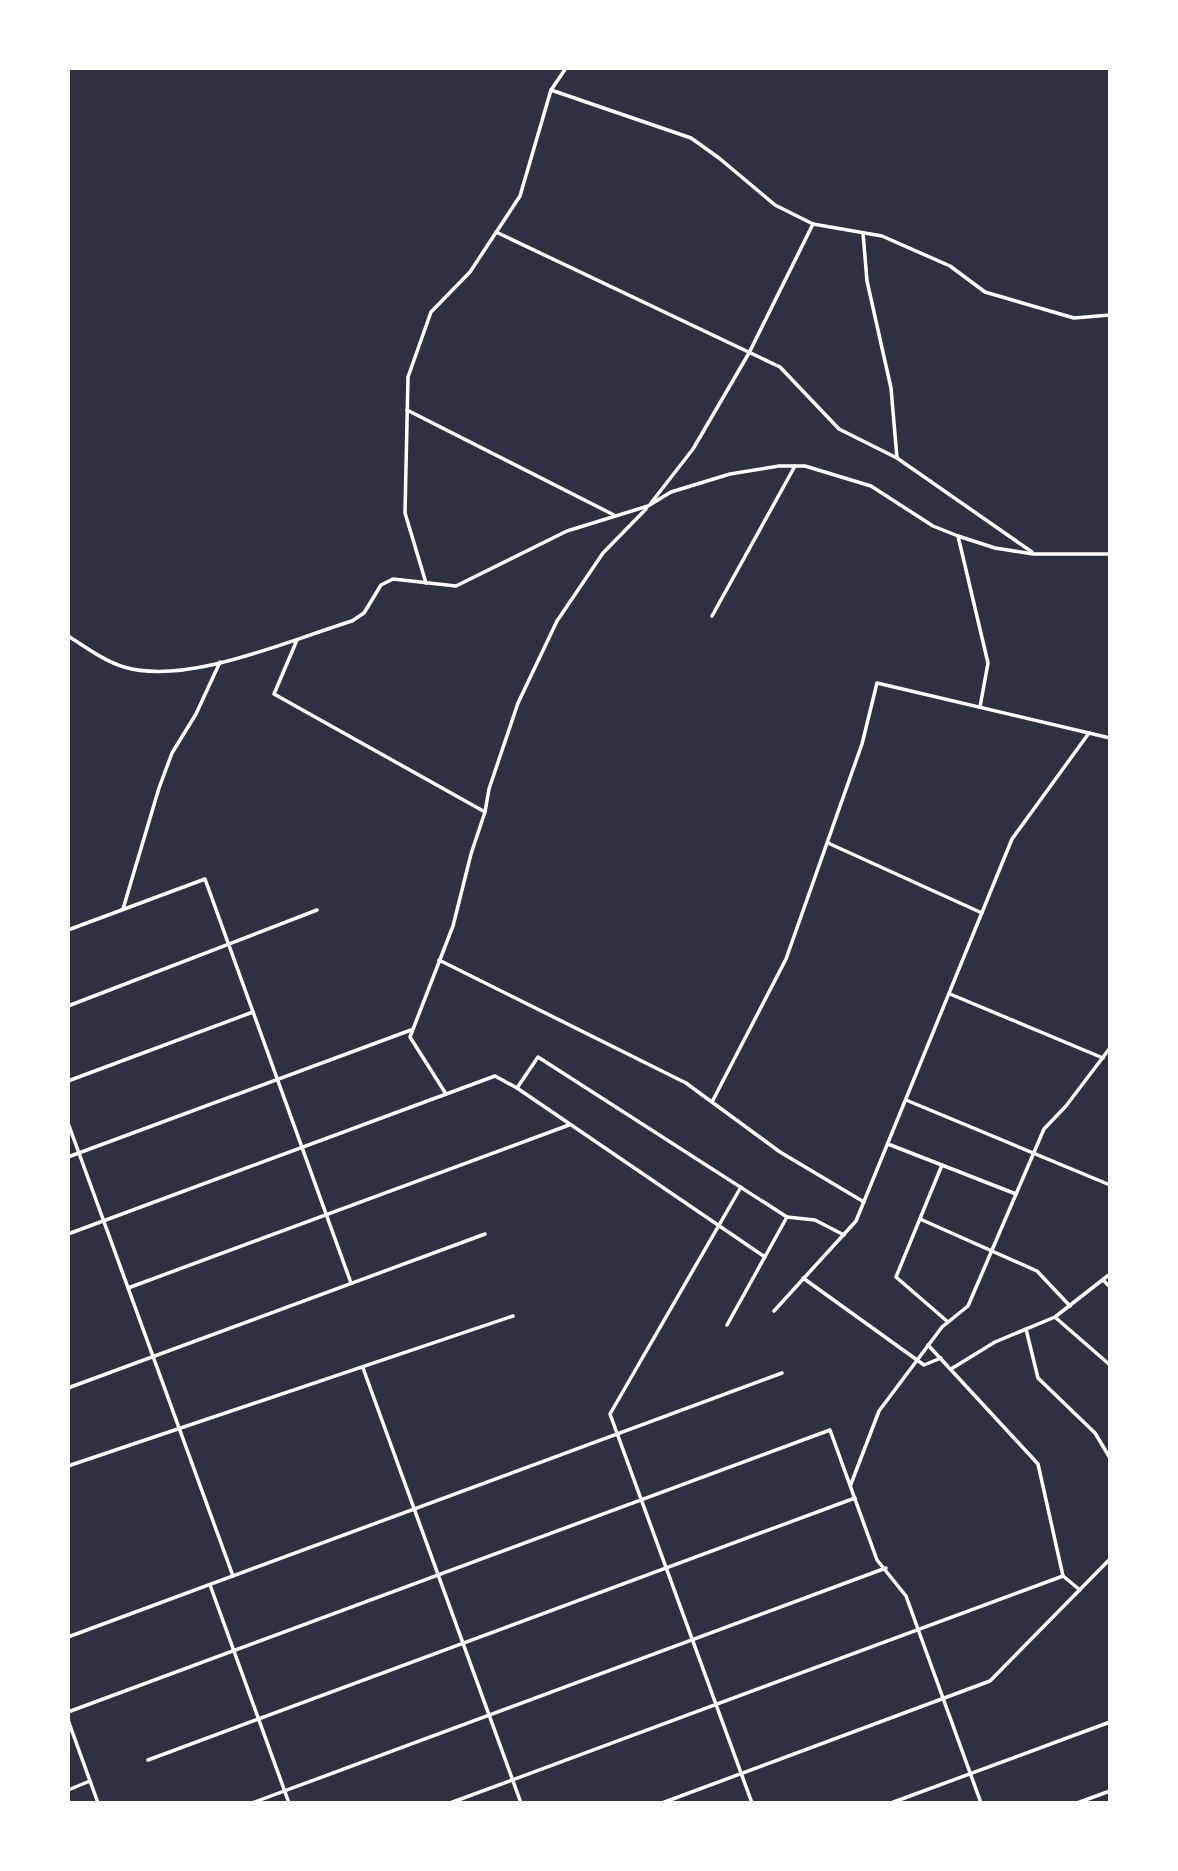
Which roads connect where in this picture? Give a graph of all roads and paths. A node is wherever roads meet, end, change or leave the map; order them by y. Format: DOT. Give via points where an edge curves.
graph roads {
  1 [pos="566,68"];
  2 [pos="551,90"];
  3 [pos="813,225"];
  4 [pos="496,232"];
  5 [pos="863,233"];
  6 [pos="1110,315"];
  7 [pos="749,353"];
  8 [pos="407,410"];
  9 [pos="897,458"];
  10 [pos="795,466"];
  11 [pos="648,506"];
  12 [pos="616,516"];
  13 [pos="958,536"];
  14 [pos="1033,554"];
  15 [pos="1110,554"];
  16 [pos="426,584"];
  17 [pos="712,616"];
  18 [pos="68,636"];
  19 [pos="298,640"];
  20 [pos="220,662"];
  21 [pos="980,707"];
  22 [pos="1088,733"];
  23 [pos="1110,738"];
  24 [pos="485,812"];
  25 [pos="827,843"];
  26 [pos="123,909"];
  27 [pos="317,910"];
  28 [pos="982,913"];
  29 [pos="68,930"];
  30 [pos="228,943"];
  31 [pos="439,960"];
  32 [pos="949,994"];
  33 [pos="68,1006"];
  34 [pos="253,1012"];
  35 [pos="412,1030"];
  36 [pos="1110,1048"];
  37 [pos="1103,1058"];
  38 [pos="278,1080"];
  39 [pos="68,1081"];
  40 [pos="517,1088"];
  41 [pos="446,1094"];
  42 [pos="906,1100"];
  43 [pos="712,1102"];
  44 [pos="68,1123"];
  45 [pos="569,1125"];
  46 [pos="888,1144"];
  47 [pos="302,1148"];
  48 [pos="79,1153"];
  49 [pos="1034,1153"];
  50 [pos="68,1157"];
  51 [pos="942,1165"];
  52 [pos="1110,1185"];
  53 [pos="741,1187"];
  54 [pos="1016,1194"];
  55 [pos="864,1202"];
  56 [pos="327,1215"];
  57 [pos="787,1217"];
  58 [pos="920,1219"];
  59 [pos="104,1221"];
  60 [pos="718,1226"];
  61 [pos="68,1234"];
  62 [pos="485,1234"];
  63 [pos="844,1235"];
  64 [pos="992,1251"];
  65 [pos="765,1257"];
  66 [pos="1110,1274"];
  67 [pos="803,1278"];
  68 [pos="1104,1281"];
  69 [pos="351,1283"];
  70 [pos="1110,1287"];
  71 [pos="128,1288"];
  72 [pos="1070,1306"];
  73 [pos="774,1311"];
  74 [pos="513,1316"];
  75 [pos="1055,1318"];
  76 [pos="948,1322"];
  77 [pos="727,1325"];
  78 [pos="1026,1329"];
  79 [pos="928,1344"];
  80 [pos="153,1356"];
  81 [pos="916,1359"];
  82 [pos="941,1359"];
  83 [pos="1110,1365"];
  84 [pos="363,1368"];
  85 [pos="951,1369"];
  86 [pos="782,1373"];
  87 [pos="68,1388"];
  88 [pos="179,1429"];
  89 [pos="618,1434"];
  90 [pos="1110,1458"];
  91 [pos="68,1466"];
  92 [pos="850,1486"];
  93 [pos="855,1498"];
  94 [pos="642,1500"];
  95 [pos="414,1509"];
  96 [pos="1108,1563"];
  97 [pos="666,1568"];
  98 [pos="886,1568"];
  99 [pos="438,1575"];
  100 [pos="233,1576"];
  101 [pos="1063,1576"];
  102 [pos="210,1585"];
  103 [pos="1080,1590"];
  104 [pos="918,1629"];
  105 [pos="68,1637"];
  106 [pos="692,1640"];
  107 [pos="463,1643"];
  108 [pos="234,1651"];
  109 [pos="943,1698"];
  110 [pos="716,1704"];
  111 [pos="68,1712"];
  112 [pos="489,1715"];
  113 [pos="259,1719"];
  114 [pos="68,1720"];
  115 [pos="1110,1722"];
  116 [pos="148,1760"];
  117 [pos="741,1773"];
  118 [pos="971,1773"];
  119 [pos="512,1780"];
  120 [pos="90,1781"];
  121 [pos="68,1790"];
  122 [pos="1110,1790"];
  123 [pos="285,1791"];
  124 [pos="98,1803"];
  125 [pos="252,1803"];
  126 [pos="289,1803"];
  127 [pos="450,1803"];
  128 [pos="521,1803"];
  129 [pos="662,1803"];
  130 [pos="752,1803"];
  131 [pos="891,1803"];
  132 [pos="981,1803"];
  133 [pos="1077,1803"];
  1 -- 2 [label="street"];
  2 -- 3 [label="street" via="691,138 775,205"];
  2 -- 4 [label="street" via="520,196"];
  3 -- 5 [label="street"];
  3 -- 7 [label="street"];
  4 -- 7 [label="street"];
  4 -- 8 [label="street" via="470,272 431,312 408,377"];
  5 -- 6 [label="street" via="882,236 950,266 985,292 1074,318"];
  5 -- 9 [label="street" via="867,281 891,388"];
  7 -- 9 [label="street" via="780,368 839,429"];
  7 -- 11 [label="street" via="693,449"];
  8 -- 12 [label="street"];
  8 -- 16 [label="street" via="405,513"];
  9 -- 14 [label="street"];
  10 -- 11 [label="street" via="730,474 671,492"];
  10 -- 13 [label="street" via="871,486 933,526"];
  10 -- 17 [label="street"];
  11 -- 12 [label="street"];
  11 -- 24 [label="street" via="603,553 556,621 518,703"];
  12 -- 16 [label="street" via="567,531 456,586"];
  13 -- 14 [label="street"];
  13 -- 21 [label="street" via="988,663"];
  14 -- 15 [label="street"];
  16 -- 19 [label="street" via="393,579 381,585 364,613 352,621"];
  18 -- 20 [label="street" via="110,662 148,672"];
  19 -- 20 [label="street"];
  19 -- 24 [label="street" via="274,694"];
  20 -- 26 [label="street" via="172,753"];
  21 -- 22 [label="street"];
  21 -- 25 [label="street" via="877,683 862,744"];
  22 -- 23 [label="street"];
  22 -- 28 [label="street" via="1012,839"];
  24 -- 31 [label="street"];
  25 -- 28 [label="street"];
  25 -- 43 [label="street" via="786,959"];
  26 -- 29 [label="street"];
  26 -- 30 [label="street" via="205,879"];
  27 -- 30 [label="street"];
  28 -- 32 [label="street"];
  30 -- 33 [label="street"];
  30 -- 34 [label="street"];
  31 -- 35 [label="street"];
  31 -- 43 [label="street" via="686,1083"];
  32 -- 37 [label="street"];
  32 -- 42 [label="street"];
  34 -- 38 [label="street"];
  34 -- 39 [label="street"];
  35 -- 38 [label="street"];
  35 -- 41 [label="street" via="410,1037"];
  36 -- 37 [label="street"];
  37 -- 49 [label="street" via="1044,1129"];
  38 -- 47 [label="street"];
  38 -- 48 [label="street"];
  40 -- 41 [label="street" via="495,1076"];
  40 -- 45 [label="street"];
  40 -- 53 [label="street" via="538,1057"];
  41 -- 47 [label="street"];
  42 -- 46 [label="street"];
  42 -- 49 [label="street"];
  43 -- 55 [label="street" via="780,1152"];
  44 -- 48 [label="street"];
  45 -- 56 [label="street"];
  45 -- 60 [label="street"];
  46 -- 51 [label="street"];
  46 -- 55 [label="street"];
  47 -- 56 [label="street"];
  47 -- 59 [label="street"];
  48 -- 50 [label="street"];
  48 -- 59 [label="street"];
  49 -- 52 [label="street"];
  49 -- 54 [label="street"];
  51 -- 54 [label="street"];
  51 -- 58 [label="street"];
  53 -- 57 [label="street"];
  53 -- 60 [label="street"];
  54 -- 64 [label="street"];
  55 -- 63 [label="street"];
  56 -- 69 [label="street"];
  56 -- 71 [label="street"];
  57 -- 63 [label="street" via="815,1220"];
  57 -- 65 [label="street"];
  58 -- 64 [label="street"];
  58 -- 76 [label="street" via="896,1277"];
  59 -- 61 [label="street"];
  59 -- 71 [label="street"];
  60 -- 65 [label="street"];
  60 -- 89 [label="street" via="610,1414"];
  62 -- 69 [label="street"];
  63 -- 67 [label="street"];
  64 -- 72 [label="street" via="1037,1270"];
  64 -- 76 [label="street" via="968,1306"];
  65 -- 77 [label="street"];
  66 -- 68 [label="street"];
  67 -- 73 [label="street"];
  67 -- 81 [label="street"];
  68 -- 70 [label="street"];
  68 -- 72 [label="street"];
  69 -- 80 [label="street"];
  71 -- 80 [label="street"];
  72 -- 75 [label="street"];
  74 -- 84 [label="street"];
  75 -- 78 [label="street"];
  75 -- 83 [label="street"];
  76 -- 79 [label="street"];
  78 -- 85 [label="street"];
  78 -- 90 [label="street" via="1038,1378 1095,1433"];
  79 -- 81 [label="street"];
  79 -- 82 [label="street"];
  80 -- 87 [label="street"];
  80 -- 88 [label="street"];
  81 -- 82 [label="street" via="924,1365"];
  81 -- 92 [label="street" via="879,1410"];
  82 -- 85 [label="street"];
  84 -- 88 [label="street"];
  84 -- 95 [label="street"];
  85 -- 101 [label="street" via="1038,1464"];
  86 -- 89 [label="street"];
  88 -- 91 [label="street"];
  88 -- 100 [label="street"];
  89 -- 94 [label="street"];
  89 -- 95 [label="street"];
  92 -- 93 [label="street"];
  92 -- 94 [label="street" via="830,1430"];
  93 -- 97 [label="street"];
  93 -- 98 [label="street" via="877,1560"];
  94 -- 97 [label="street"];
  94 -- 99 [label="street"];
  95 -- 99 [label="street"];
  95 -- 100 [label="street"];
  96 -- 103 [label="street"];
  97 -- 106 [label="street"];
  97 -- 107 [label="street"];
  98 -- 104 [label="street" via="906,1596"];
  98 -- 106 [label="street"];
  99 -- 107 [label="street"];
  99 -- 108 [label="street"];
  100 -- 102 [label="street"];
  101 -- 103 [label="street"];
  101 -- 104 [label="street"];
  102 -- 105 [label="street"];
  102 -- 108 [label="street"];
  103 -- 109 [label="street" via="990,1681"];
  104 -- 109 [label="street"];
  104 -- 110 [label="street"];
  106 -- 110 [label="street"];
  106 -- 112 [label="street"];
  107 -- 112 [label="street"];
  107 -- 113 [label="street"];
  108 -- 111 [label="street"];
  108 -- 113 [label="street"];
  109 -- 117 [label="street"];
  109 -- 118 [label="street"];
  110 -- 117 [label="street"];
  110 -- 119 [label="street"];
  112 -- 119 [label="street"];
  112 -- 123 [label="street"];
  113 -- 116 [label="street"];
  113 -- 123 [label="street"];
  114 -- 120 [label="street"];
  115 -- 118 [label="street"];
  117 -- 129 [label="street"];
  117 -- 130 [label="street"];
  118 -- 131 [label="street"];
  118 -- 132 [label="street"];
  119 -- 127 [label="street"];
  119 -- 128 [label="street"];
  120 -- 121 [label="street"];
  120 -- 124 [label="street"];
  122 -- 133 [label="street"];
  123 -- 125 [label="street"];
  123 -- 126 [label="street"];
}
